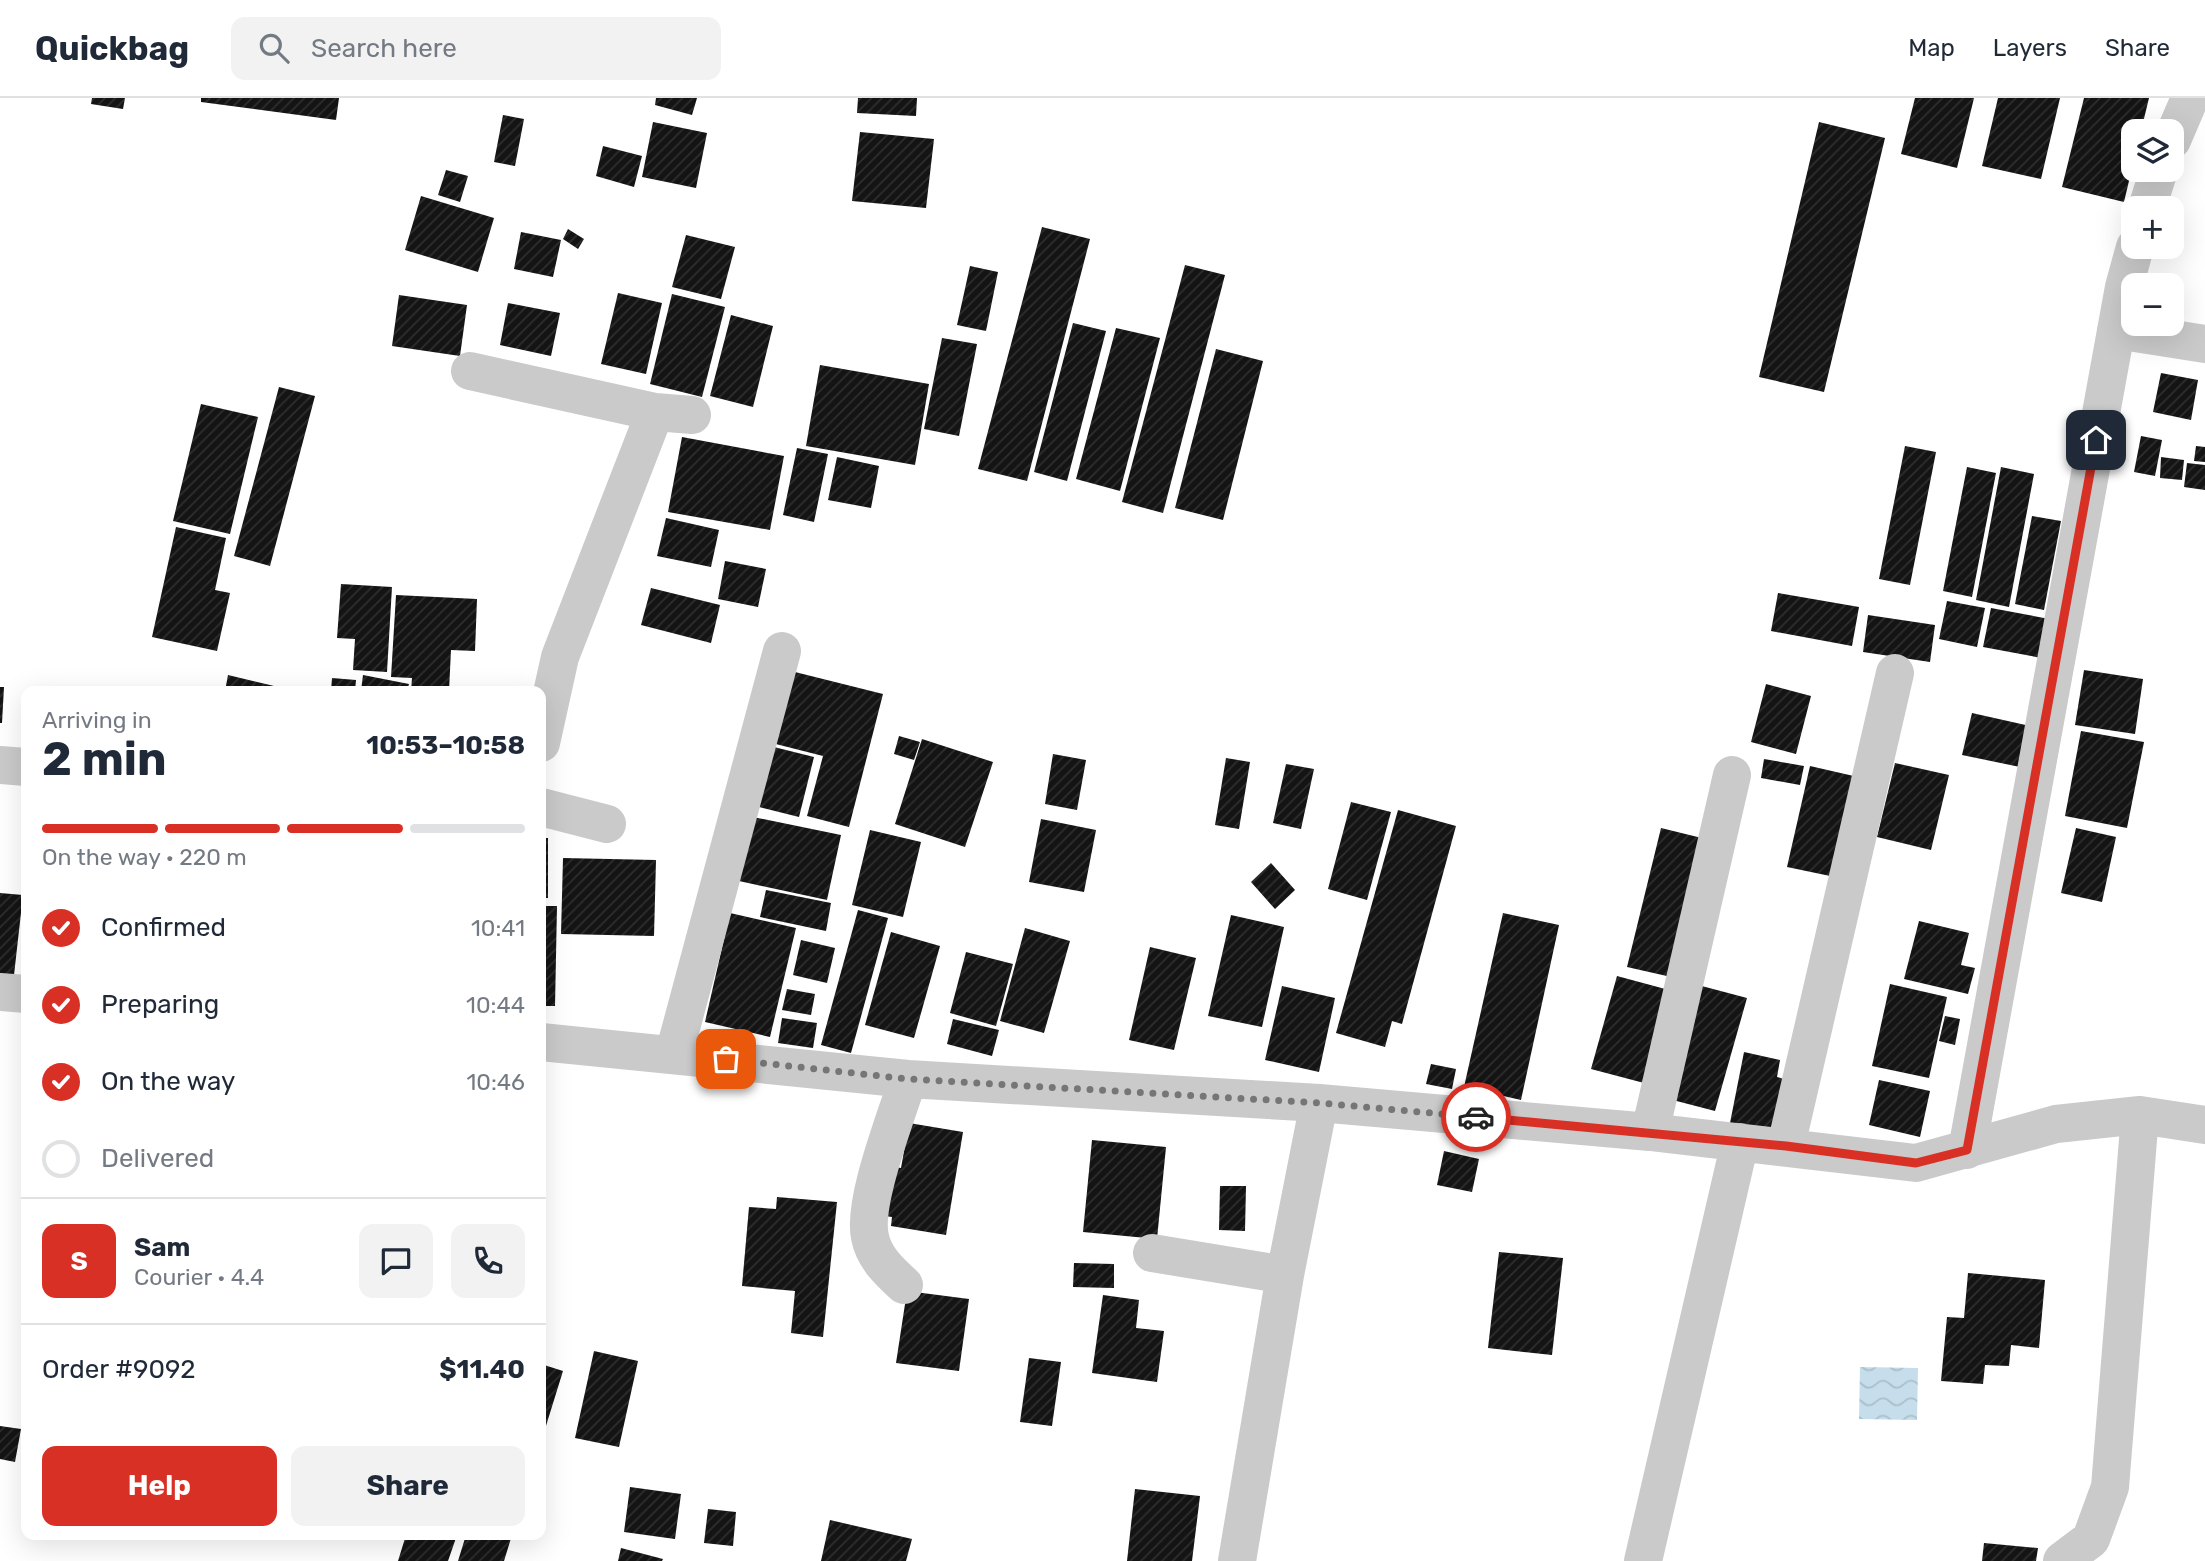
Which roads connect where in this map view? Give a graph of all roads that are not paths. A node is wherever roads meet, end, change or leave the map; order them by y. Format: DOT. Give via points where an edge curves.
graph roads {
  1 [pos="2190,98"];
  2 [pos="2181,119"];
  3 [pos="2132,259"];
  4 [pos="2116,330"];
  5 [pos="2205,344"];
  6 [pos="470,370"];
  7 [pos="782,651"];
  8 [pos="1895,673"];
  9 [pos="546,720"];
  10 [pos="0,765"];
  11 [pos="21,767"];
  12 [pos="1732,775"];
  13 [pos="546,808"];
  14 [pos="607,824"];
  15 [pos="0,992"];
  16 [pos="21,994"];
  17 [pos="546,1042"];
  18 [pos="674,1054"];
  19 [pos="908,1079"];
  20 [pos="1320,1103"];
  21 [pos="2140,1115"];
  22 [pos="2205,1125"];
  23 [pos="1650,1132"];
  24 [pos="1740,1142"];
  25 [pos="1786,1146"];
  26 [pos="1967,1150"];
  27 [pos="1152,1253"];
  28 [pos="1285,1275"];
  29 [pos="904,1285"];
  30 [pos="2080,1554"];
  31 [pos="1237,1561"];
  32 [pos="1643,1561"];
  1 -- 2 [label="street"];
  3 -- 4 [label="street"];
  4 -- 5 [label="street"];
  4 -- 26 [label="street"];
  6 -- 9 [label="street" via="673,414 560,657"];
  7 -- 18 [label="street"];
  8 -- 25 [label="street"];
  10 -- 11 [label="street"];
  12 -- 23 [label="street"];
  13 -- 14 [label="street"];
  15 -- 16 [label="street"];
  17 -- 18 [label="street"];
  18 -- 19 [label="street"];
  19 -- 20 [label="street"];
  19 -- 29 [label="street" via="871,1202 869,1236 878,1257"];
  20 -- 23 [label="street"];
  20 -- 28 [label="street"];
  21 -- 22 [label="street"];
  21 -- 26 [label="street" via="2056,1124"];
  21 -- 30 [label="street" via="2110,1487"];
  23 -- 24 [label="street"];
  24 -- 25 [label="street"];
  24 -- 32 [label="street"];
  25 -- 26 [label="street" via="1916,1163"];
  27 -- 28 [label="street"];
  28 -- 31 [label="street"];
}
